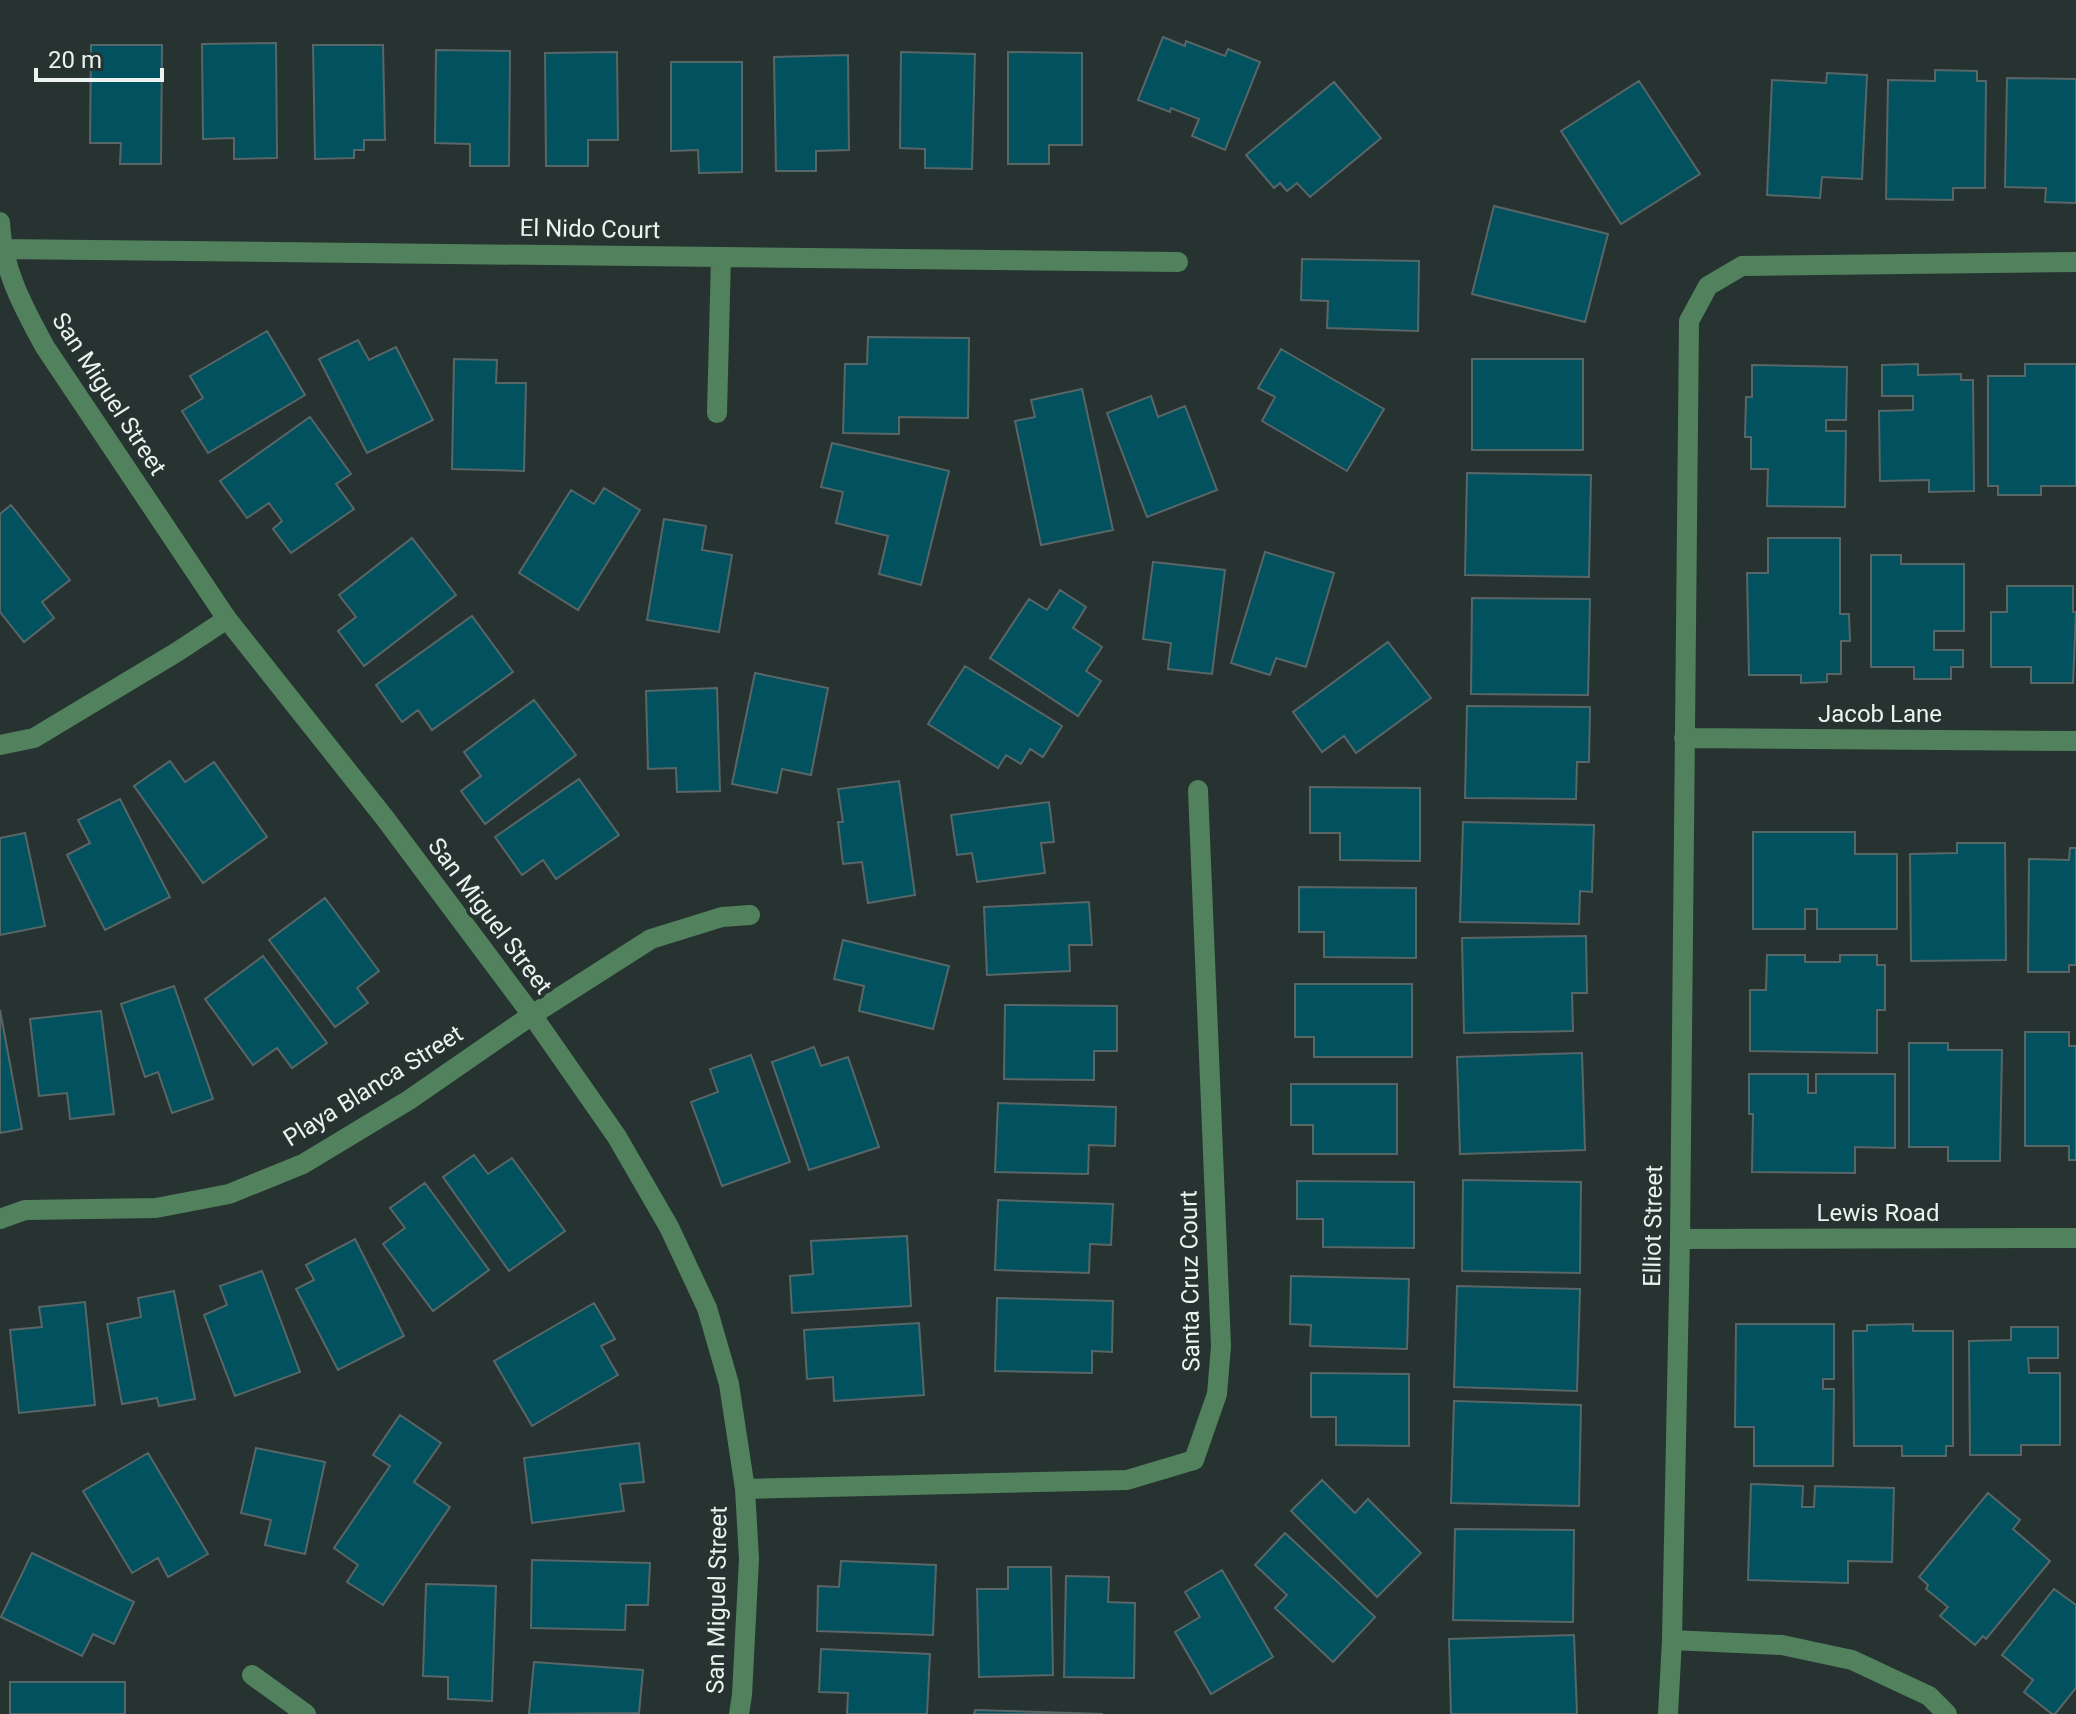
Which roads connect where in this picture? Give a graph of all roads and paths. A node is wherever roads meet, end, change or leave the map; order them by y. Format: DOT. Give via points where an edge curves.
graph roads {
  1 [pos="0,222"];
  2 [pos="0,249"];
  3 [pos="721,257"];
  4 [pos="1178,262"];
  5 [pos="2076,262"];
  6 [pos="717,413"];
  7 [pos="227,619"];
  8 [pos="1684,738"];
  9 [pos="2076,741"];
  10 [pos="0,745"];
  11 [pos="1198,790"];
  12 [pos="750,915"];
  13 [pos="532,1015"];
  14 [pos="0,1219"];
  15 [pos="2076,1238"];
  16 [pos="1680,1239"];
  17 [pos="745,1489"];
  18 [pos="1672,1640"];
  19 [pos="252,1675"];
  20 [pos="306,1714"];
  21 [pos="739,1714"];
  22 [pos="1668,1714"];
  23 [pos="1947,1714"];
  1 -- 2 [label="street, San Miguel Street"];
  2 -- 3 [label="street, El Nido Court"];
  2 -- 7 [label="street, San Miguel Street" via="45,347"];
  3 -- 4 [label="street, El Nido Court"];
  3 -- 6 [label="street"];
  5 -- 8 [label="street, Elliot Street" via="1742,266 1708,286 1689,321"];
  7 -- 10 [label="street" via="34,738"];
  7 -- 13 [label="street, San Miguel Street"];
  8 -- 9 [label="street, Jacob Lane"];
  8 -- 16 [label="street, Elliot Street"];
  11 -- 17 [label="street, Santa Cruz Court" via="1221,1346 1217,1394 1194,1460 1127,1480"];
  12 -- 13 [label="street, Playa Blanca Street" via="722,917 651,939"];
  13 -- 14 [label="street, Playa Blanca Street" via="409,1100 303,1164 229,1194 156,1208 25,1210"];
  13 -- 17 [label="street, San Miguel Street" via="617,1137 669,1227 707,1308 729,1384"];
  15 -- 16 [label="street, Lewis Road"];
  16 -- 18 [label="street, Elliot Street"];
  17 -- 21 [label="street, San Miguel Street" via="749,1559"];
  18 -- 22 [label="street, Elliot Street"];
  18 -- 23 [label="street" via="1782,1645 1852,1660 1929,1696"];
  19 -- 20 [label="street"];
}
